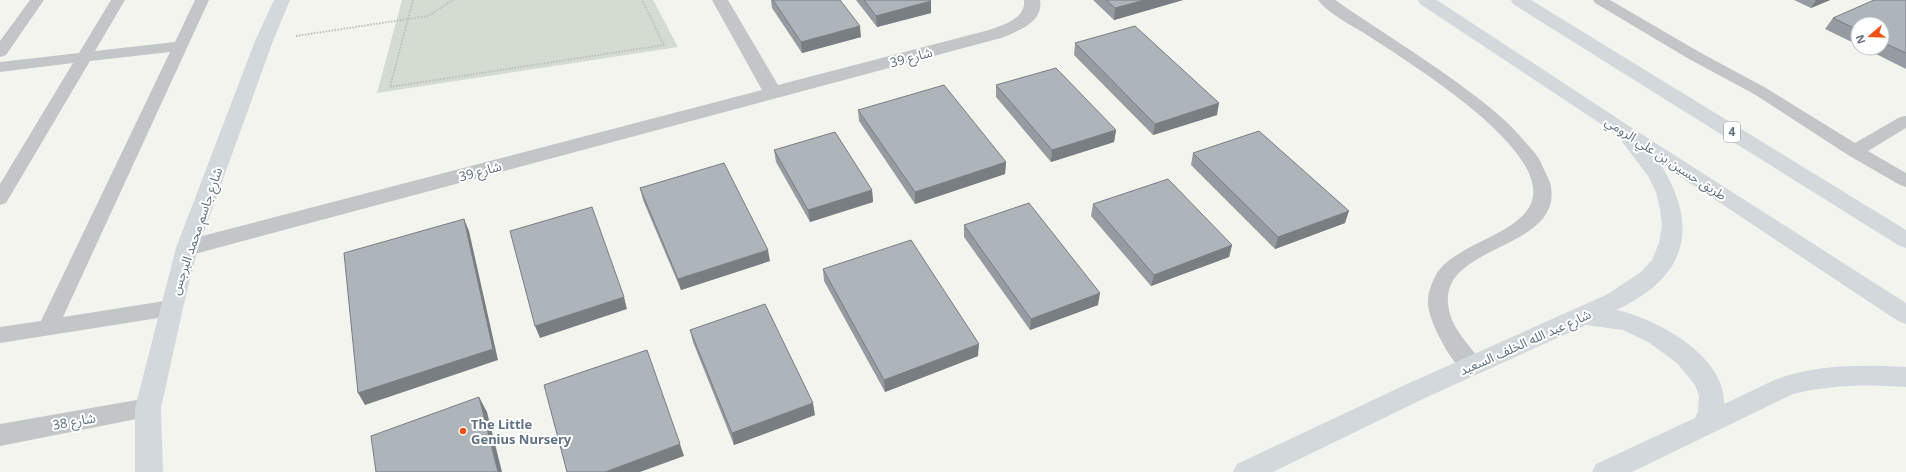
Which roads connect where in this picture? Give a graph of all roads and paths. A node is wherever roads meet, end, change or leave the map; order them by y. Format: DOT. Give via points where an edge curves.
graph roads {
  1 [pos="37,0"];
  2 [pos="118,0"];
  3 [pos="202,0"];
  4 [pos="282,0"];
  5 [pos="413,0"];
  6 [pos="453,0"];
  7 [pos="642,0"];
  8 [pos="720,0"];
  9 [pos="1032,0"];
  10 [pos="1325,0"];
  11 [pos="1426,0"];
  12 [pos="1520,0"];
  13 [pos="1600,0"];
  14 [pos="408,20"];
  15 [pos="264,41"];
  16 [pos="180,46"];
  17 [pos="0,52"];
  18 [pos="84,57"];
  19 [pos="0,67"];
  20 [pos="772,93"];
  21 [pos="1906,121"];
  22 [pos="1625,132"];
  23 [pos="1854,150"];
  24 [pos="1906,181"];
  25 [pos="0,199"];
  26 [pos="1906,240"];
  27 [pos="188,248"];
  28 [pos="171,308"];
  29 [pos="1906,315"];
  30 [pos="1584,316"];
  31 [pos="48,327"];
  32 [pos="0,335"];
  33 [pos="1472,366"];
  34 [pos="1906,377"];
  35 [pos="148,408"];
  36 [pos="1705,424"];
  37 [pos="0,434"];
  38 [pos="149,472"];
  39 [pos="1247,472"];
  40 [pos="1606,472"];
  1 -- 17 [label="lane"];
  2 -- 18 [label="lane"];
  3 -- 16 [label="lane"];
  4 -- 15 [label="main road, شارع جاسم محمد البرجس"];
  5 -- 14 [label="path"];
  6 -- 14 [label="path" via="438,12"];
  7 -- 14 [label="path" via="664,45 390,87"];
  8 -- 20 [label="street"];
  9 -- 20 [label="street, شارع 39" via="1030,15 1016,25 995,34"];
  10 -- 33 [label="lane" via="1472,101 1517,142 1537,171 1542,185 1537,213 1526,224 1457,264 1445,276 1439,291 1438,308 1443,327 1454,346"];
  11 -- 22 [label="main road, طريق حسين بن علي الرومي"];
  12 -- 26 [label="main road, 4"];
  13 -- 23 [label="lane" via="1760,91"];
  14 -- 15 [label="path"];
  15 -- 27 [label="main road, شارع جاسم محمد البرجس"];
  16 -- 18 [label="lane"];
  16 -- 31 [label="lane"];
  18 -- 19 [label="lane"];
  18 -- 25 [label="lane"];
  20 -- 27 [label="street, شارع 39"];
  21 -- 23 [label="lane"];
  22 -- 29 [label="main road, طريق حسين بن علي الرومي"];
  22 -- 30 [label="main road, شارع عبد الله الخلف السعيد" via="1651,162 1665,188 1673,226 1670,245 1650,278 1632,292"];
  23 -- 24 [label="lane"];
  27 -- 28 [label="main road, شارع جاسم محمد البرجس"];
  28 -- 31 [label="lane"];
  28 -- 35 [label="main road, شارع جاسم محمد البرجس"];
  30 -- 33 [label="main road, شارع عبد الله الخلف السعيد"];
  30 -- 36 [label="main road" via="1628,322 1672,344 1690,360 1704,377 1711,394 1712,410"];
  31 -- 32 [label="lane"];
  33 -- 39 [label="main road, شارع عبد الله الخلف السعيد"];
  34 -- 36 [label="main road" via="1840,375 1812,379 1782,388"];
  35 -- 37 [label="street, شارع 38"];
  35 -- 38 [label="main road, شارع جاسم محمد البرجس"];
  36 -- 40 [label="main road"];
}
